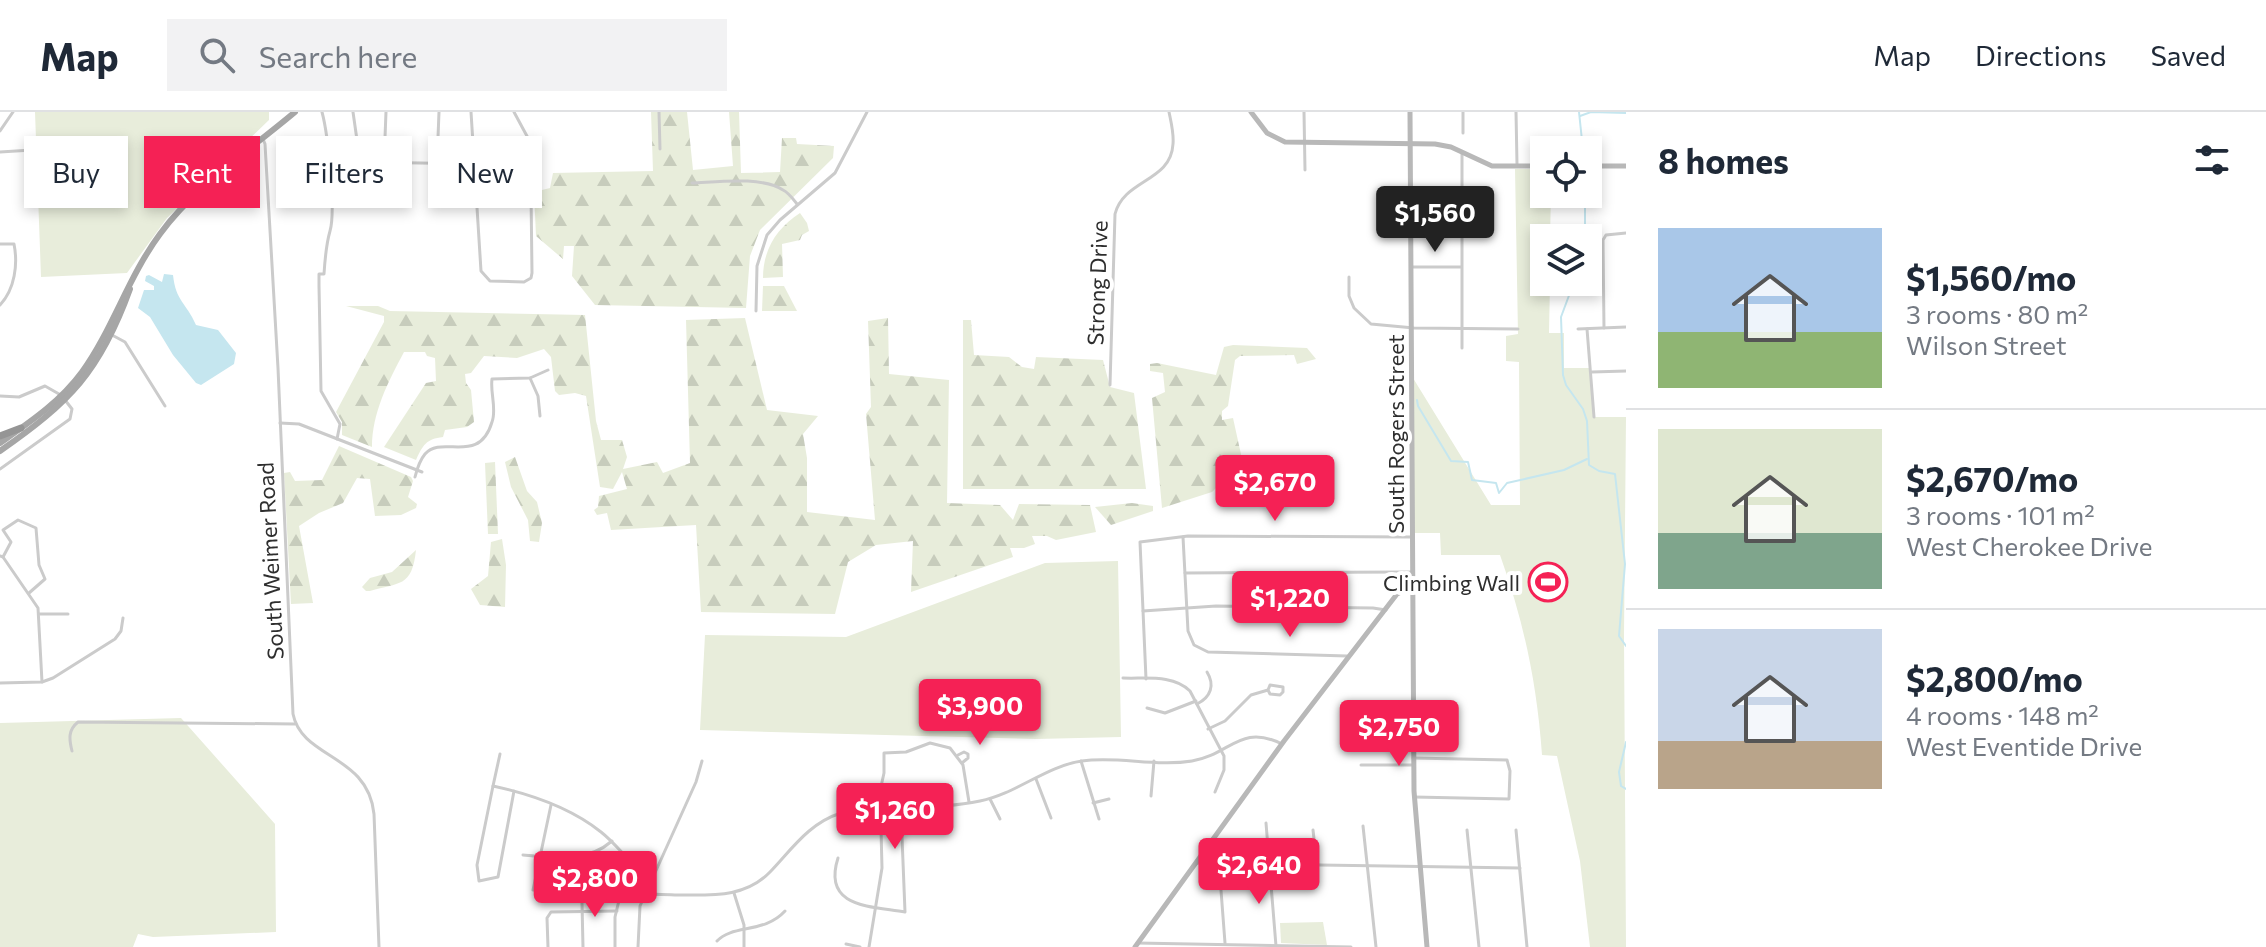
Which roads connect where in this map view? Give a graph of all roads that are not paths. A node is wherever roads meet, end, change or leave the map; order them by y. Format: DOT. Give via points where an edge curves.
graph roads {
  1 [pos="13,112"];
  2 [pos="295,112"];
  3 [pos="322,112"];
  4 [pos="353,112"];
  5 [pos="386,112"];
  6 [pos="439,112"];
  7 [pos="471,112"];
  8 [pos="514,112"];
  9 [pos="659,112"];
  10 [pos="867,112"];
  11 [pos="1169,112"];
  12 [pos="1251,112"];
  13 [pos="1304,112"];
  14 [pos="1410,112"];
  15 [pos="1463,112"];
  16 [pos="1516,112"];
  17 [pos="0,131"];
  18 [pos="1463,133"];
  19 [pos="356,136"];
  20 [pos="385,136"];
  21 [pos="438,136"];
  22 [pos="473,136"];
  23 [pos="527,136"];
  24 [pos="263,139"];
  25 [pos="1305,144"];
  26 [pos="1411,144"];
  27 [pos="660,149"];
  28 [pos="24,150"];
  29 [pos="0,152"];
  30 [pos="1462,152"];
  31 [pos="1602,166"];
  32 [pos="1626,166"];
  33 [pos="1517,167"];
  34 [pos="1530,167"];
  35 [pos="1305,170"];
  36 [pos="692,183"];
  37 [pos="798,205"];
  38 [pos="478,208"];
  39 [pos="531,208"];
  40 [pos="1411,217"];
  41 [pos="1460,217"];
  42 [pos="1626,233"];
  43 [pos="0,244"];
  44 [pos="1410,267"];
  45 [pos="1461,267"];
  46 [pos="1349,277"];
  47 [pos="0,305"];
  48 [pos="756,311"];
  49 [pos="1626,327"];
  50 [pos="1410,328"];
  51 [pos="1604,328"];
  52 [pos="1461,329"];
  53 [pos="1518,329"];
  54 [pos="1578,329"];
  55 [pos="1587,329"];
  56 [pos="108,333"];
  57 [pos="1462,348"];
  58 [pos="548,370"];
  59 [pos="1626,371"];
  60 [pos="1592,372"];
  61 [pos="530,378"];
  62 [pos="1110,385"];
  63 [pos="0,396"];
  64 [pos="64,399"];
  65 [pos="165,406"];
  66 [pos="540,416"];
  67 [pos="1594,417"];
  68 [pos="280,423"];
  69 [pos="21,428"];
  70 [pos="0,436"];
  71 [pos="337,439"];
  72 [pos="0,443"];
  73 [pos="0,451"];
  74 [pos="2,467"];
  75 [pos="419,471"];
  76 [pos="415,477"];
  77 [pos="1183,536"];
  78 [pos="1411,537"];
  79 [pos="2,556"];
  80 [pos="1411,572"];
  81 [pos="1185,573"];
  82 [pos="1411,587"];
  83 [pos="29,593"];
  84 [pos="1186,608"];
  85 [pos="1386,610"];
  86 [pos="1143,611"];
  87 [pos="39,614"];
  88 [pos="68,614"];
  89 [pos="123,618"];
  90 [pos="1351,656"];
  91 [pos="1207,672"];
  92 [pos="1123,678"];
  93 [pos="1146,679"];
  94 [pos="42,682"];
  95 [pos="0,683"];
  96 [pos="1268,690"];
  97 [pos="1196,702"];
  98 [pos="1147,708"];
  99 [pos="295,724"];
  100 [pos="1208,729"];
  101 [pos="1282,744"];
  102 [pos="1220,750"];
  103 [pos="72,751"];
  104 [pos="500,754"];
  105 [pos="957,755"];
  106 [pos="1413,758"];
  107 [pos="702,761"];
  108 [pos="1081,761"];
  109 [pos="1154,761"];
  110 [pos="962,763"];
  111 [pos="1361,765"];
  112 [pos="1414,765"];
  113 [pos="1036,779"];
  114 [pos="493,786"];
  115 [pos="514,791"];
  116 [pos="1215,792"];
  117 [pos="1151,796"];
  118 [pos="1414,797"];
  119 [pos="990,799"];
  120 [pos="1109,799"];
  121 [pos="1093,803"];
  122 [pos="969,804"];
  123 [pos="551,805"];
  124 [pos="880,809"];
  125 [pos="1051,818"];
  126 [pos="1000,819"];
  127 [pos="1099,819"];
  128 [pos="1266,823"];
  129 [pos="1363,826"];
  130 [pos="1313,830"];
  131 [pos="1467,830"];
  132 [pos="1516,830"];
  133 [pos="881,833"];
  134 [pos="612,841"];
  135 [pos="523,855"];
  136 [pos="539,857"];
  137 [pos="581,857"];
  138 [pos="838,858"];
  139 [pos="1195,863"];
  140 [pos="1219,864"];
  141 [pos="1268,864"];
  142 [pos="1317,865"];
  143 [pos="1367,866"];
  144 [pos="1419,866"];
  145 [pos="1471,867"];
  146 [pos="1520,868"];
  147 [pos="652,877"];
  148 [pos="582,892"];
  149 [pos="621,892"];
  150 [pos="734,893"];
  151 [pos="644,895"];
  152 [pos="876,907"];
  153 [pos="582,911"];
  154 [pos="617,911"];
  155 [pos="785,911"];
  156 [pos="745,931"];
  157 [pos="717,941"];
  158 [pos="846,944"];
  159 [pos="1136,945"];
  160 [pos="1152,945"];
  161 [pos="1225,945"];
  162 [pos="1276,946"];
  163 [pos="379,947"];
  164 [pos="548,947"];
  165 [pos="583,947"];
  166 [pos="615,947"];
  167 [pos="638,947"];
  168 [pos="744,947"];
  169 [pos="860,947"];
  170 [pos="869,947"];
  171 [pos="1329,947"];
  172 [pos="1351,947"];
  173 [pos="1376,947"];
  174 [pos="1427,947"];
  175 [pos="1479,947"];
  176 [pos="1527,947"];
  1 -- 17 [label="street"];
  2 -- 24 [label="main road"];
  3 -- 71 [label="street" via="331,188 330,231 324,274 319,274 321,391 340,424"];
  4 -- 19 [label="street"];
  5 -- 20 [label="street"];
  6 -- 21 [label="street"];
  7 -- 22 [label="street"];
  8 -- 23 [label="street"];
  9 -- 27 [label="street"];
  10 -- 37 [label="street" via="835,173"];
  11 -- 62 [label="street, Strong Drive" via="1173,146 1164,168 1126,193 1115,214"];
  12 -- 25 [label="street" via="1271,136"];
  13 -- 25 [label="street"];
  14 -- 26 [label="street, South Rogers Street"];
  15 -- 18 [label="street"];
  16 -- 33 [label="street"];
  24 -- 56 [label="main road" via="175,216 151,246"];
  24 -- 68 [label="street, South Weimer Road"];
  25 -- 26 [label="street"];
  25 -- 35 [label="street"];
  26 -- 30 [label="street" via="1445,145"];
  26 -- 40 [label="street, South Rogers Street"];
  28 -- 29 [label="street"];
  30 -- 33 [label="street" via="1492,166"];
  30 -- 41 [label="street"];
  31 -- 32 [label="street"];
  33 -- 34 [label="street"];
  36 -- 37 [label="street" via="772,185"];
  37 -- 48 [label="street" via="767,235 760,250"];
  38 -- 39 [label="street" via="481,269 494,282 531,278"];
  40 -- 41 [label="street"];
  40 -- 44 [label="street, South Rogers Street"];
  41 -- 45 [label="street"];
  42 -- 51 [label="street" via="1603,240"];
  43 -- 47 [label="street" via="14,244 18,263"];
  44 -- 45 [label="street"];
  44 -- 50 [label="street, South Rogers Street"];
  45 -- 52 [label="street"];
  46 -- 50 [label="street" via="1349,296 1360,316 1380,327"];
  49 -- 51 [label="street"];
  50 -- 52 [label="street"];
  50 -- 78 [label="street, South Rogers Street"];
  51 -- 55 [label="street"];
  52 -- 53 [label="street"];
  52 -- 57 [label="street"];
  54 -- 55 [label="street"];
  55 -- 60 [label="street"];
  56 -- 64 [label="main road"];
  56 -- 65 [label="street" via="125,342"];
  58 -- 61 [label="street"];
  59 -- 60 [label="street"];
  60 -- 67 [label="street"];
  61 -- 66 [label="street"];
  61 -- 75 [label="street" via="492,379 494,416 486,437 471,446 430,449"];
  63 -- 64 [label="street" via="19,397 45,386"];
  64 -- 69 [label="main road"];
  64 -- 73 [label="main road"];
  64 -- 74 [label="street" via="72,409 70,419"];
  68 -- 71 [label="street" via="299,424"];
  68 -- 99 [label="street, South Weimer Road"];
  69 -- 70 [label="highway"];
  69 -- 72 [label="main road"];
  71 -- 75 [label="street"];
  75 -- 76 [label="street"];
  77 -- 78 [label="street"];
  77 -- 81 [label="street"];
  77 -- 86 [label="street" via="1140,542"];
  78 -- 80 [label="street, South Rogers Street"];
  79 -- 83 [label="street"];
  79 -- 83 [label="street" via="11,542 3,530 18,520 36,528 45,579"];
  80 -- 81 [label="street"];
  80 -- 82 [label="street, South Rogers Street"];
  81 -- 84 [label="street"];
  82 -- 85 [label="street" via="1400,591"];
  82 -- 106 [label="street, South Rogers Street"];
  83 -- 87 [label="street"];
  84 -- 85 [label="street"];
  84 -- 86 [label="street"];
  84 -- 90 [label="street" via="1188,631 1194,645 1204,651"];
  85 -- 90 [label="street"];
  86 -- 93 [label="street"];
  87 -- 88 [label="street"];
  87 -- 94 [label="street"];
  89 -- 94 [label="street" via="121,631 110,643"];
  90 -- 101 [label="street"];
  91 -- 97 [label="street" via="1211,690"];
  92 -- 93 [label="street"];
  93 -- 97 [label="street" via="1178,682"];
  94 -- 95 [label="street"];
  96 -- 100 [label="street" via="1251,695 1225,721"];
  97 -- 98 [label="street" via="1168,713"];
  97 -- 100 [label="street"];
  99 -- 103 [label="street" via="78,722 69,736"];
  99 -- 163 [label="street" via="357,775 370,793"];
  100 -- 102 [label="street"];
  101 -- 102 [label="street" via="1253,736"];
  101 -- 139 [label="street"];
  102 -- 109 [label="street" via="1193,761"];
  102 -- 116 [label="street" via="1225,767"];
  104 -- 114 [label="street"];
  105 -- 110 [label="street"];
  105 -- 110 [label="street" via="968,754"];
  105 -- 124 [label="street" via="934,743 884,753"];
  106 -- 112 [label="street, South Rogers Street"];
  106 -- 118 [label="street" via="1507,760 1510,771 1509,799"];
  107 -- 147 [label="street"];
  108 -- 109 [label="street"];
  108 -- 113 [label="street"];
  108 -- 121 [label="street"];
  109 -- 117 [label="street"];
  110 -- 122 [label="street"];
  111 -- 112 [label="street"];
  112 -- 118 [label="street, South Rogers Street"];
  113 -- 119 [label="street"];
  113 -- 125 [label="street"];
  114 -- 115 [label="street"];
  114 -- 115 [label="street" via="477,865 479,881 498,877"];
  115 -- 123 [label="street"];
  118 -- 144 [label="street, South Rogers Street"];
  119 -- 122 [label="street"];
  119 -- 126 [label="street"];
  120 -- 121 [label="street"];
  121 -- 127 [label="street"];
  122 -- 124 [label="street"];
  123 -- 134 [label="street"];
  123 -- 136 [label="street"];
  124 -- 133 [label="street"];
  124 -- 150 [label="street" via="825,819 766,876"];
  128 -- 141 [label="street"];
  129 -- 143 [label="street"];
  130 -- 142 [label="street"];
  131 -- 145 [label="street"];
  132 -- 146 [label="street"];
  133 -- 152 [label="street"];
  133 -- 152 [label="street" via="902,837 905,912"];
  134 -- 137 [label="street" via="600,852"];
  134 -- 147 [label="street" via="637,869"];
  135 -- 136 [label="street"];
  136 -- 137 [label="street"];
  136 -- 148 [label="street" via="533,890"];
  137 -- 148 [label="street"];
  138 -- 152 [label="street" via="840,894"];
  139 -- 140 [label="street"];
  139 -- 159 [label="street"];
  140 -- 141 [label="street"];
  140 -- 161 [label="street"];
  141 -- 142 [label="street"];
  141 -- 162 [label="street"];
  142 -- 143 [label="street"];
  143 -- 144 [label="street"];
  143 -- 173 [label="street"];
  144 -- 145 [label="street"];
  144 -- 174 [label="street, South Rogers Street"];
  145 -- 146 [label="street"];
  145 -- 175 [label="street"];
  146 -- 176 [label="street"];
  147 -- 151 [label="street"];
  148 -- 149 [label="street"];
  148 -- 153 [label="street"];
  149 -- 151 [label="street"];
  149 -- 154 [label="street"];
  150 -- 151 [label="street"];
  150 -- 156 [label="street"];
  151 -- 167 [label="street"];
  152 -- 170 [label="street"];
  153 -- 154 [label="street"];
  153 -- 164 [label="street" via="551,912"];
  153 -- 165 [label="street"];
  154 -- 166 [label="street"];
  155 -- 156 [label="street"];
  156 -- 157 [label="street" via="727,933"];
  156 -- 168 [label="street"];
  158 -- 169 [label="street"];
  159 -- 160 [label="street"];
  160 -- 161 [label="street"];
  161 -- 162 [label="street"];
  162 -- 171 [label="street"];
  171 -- 172 [label="street"];
}
